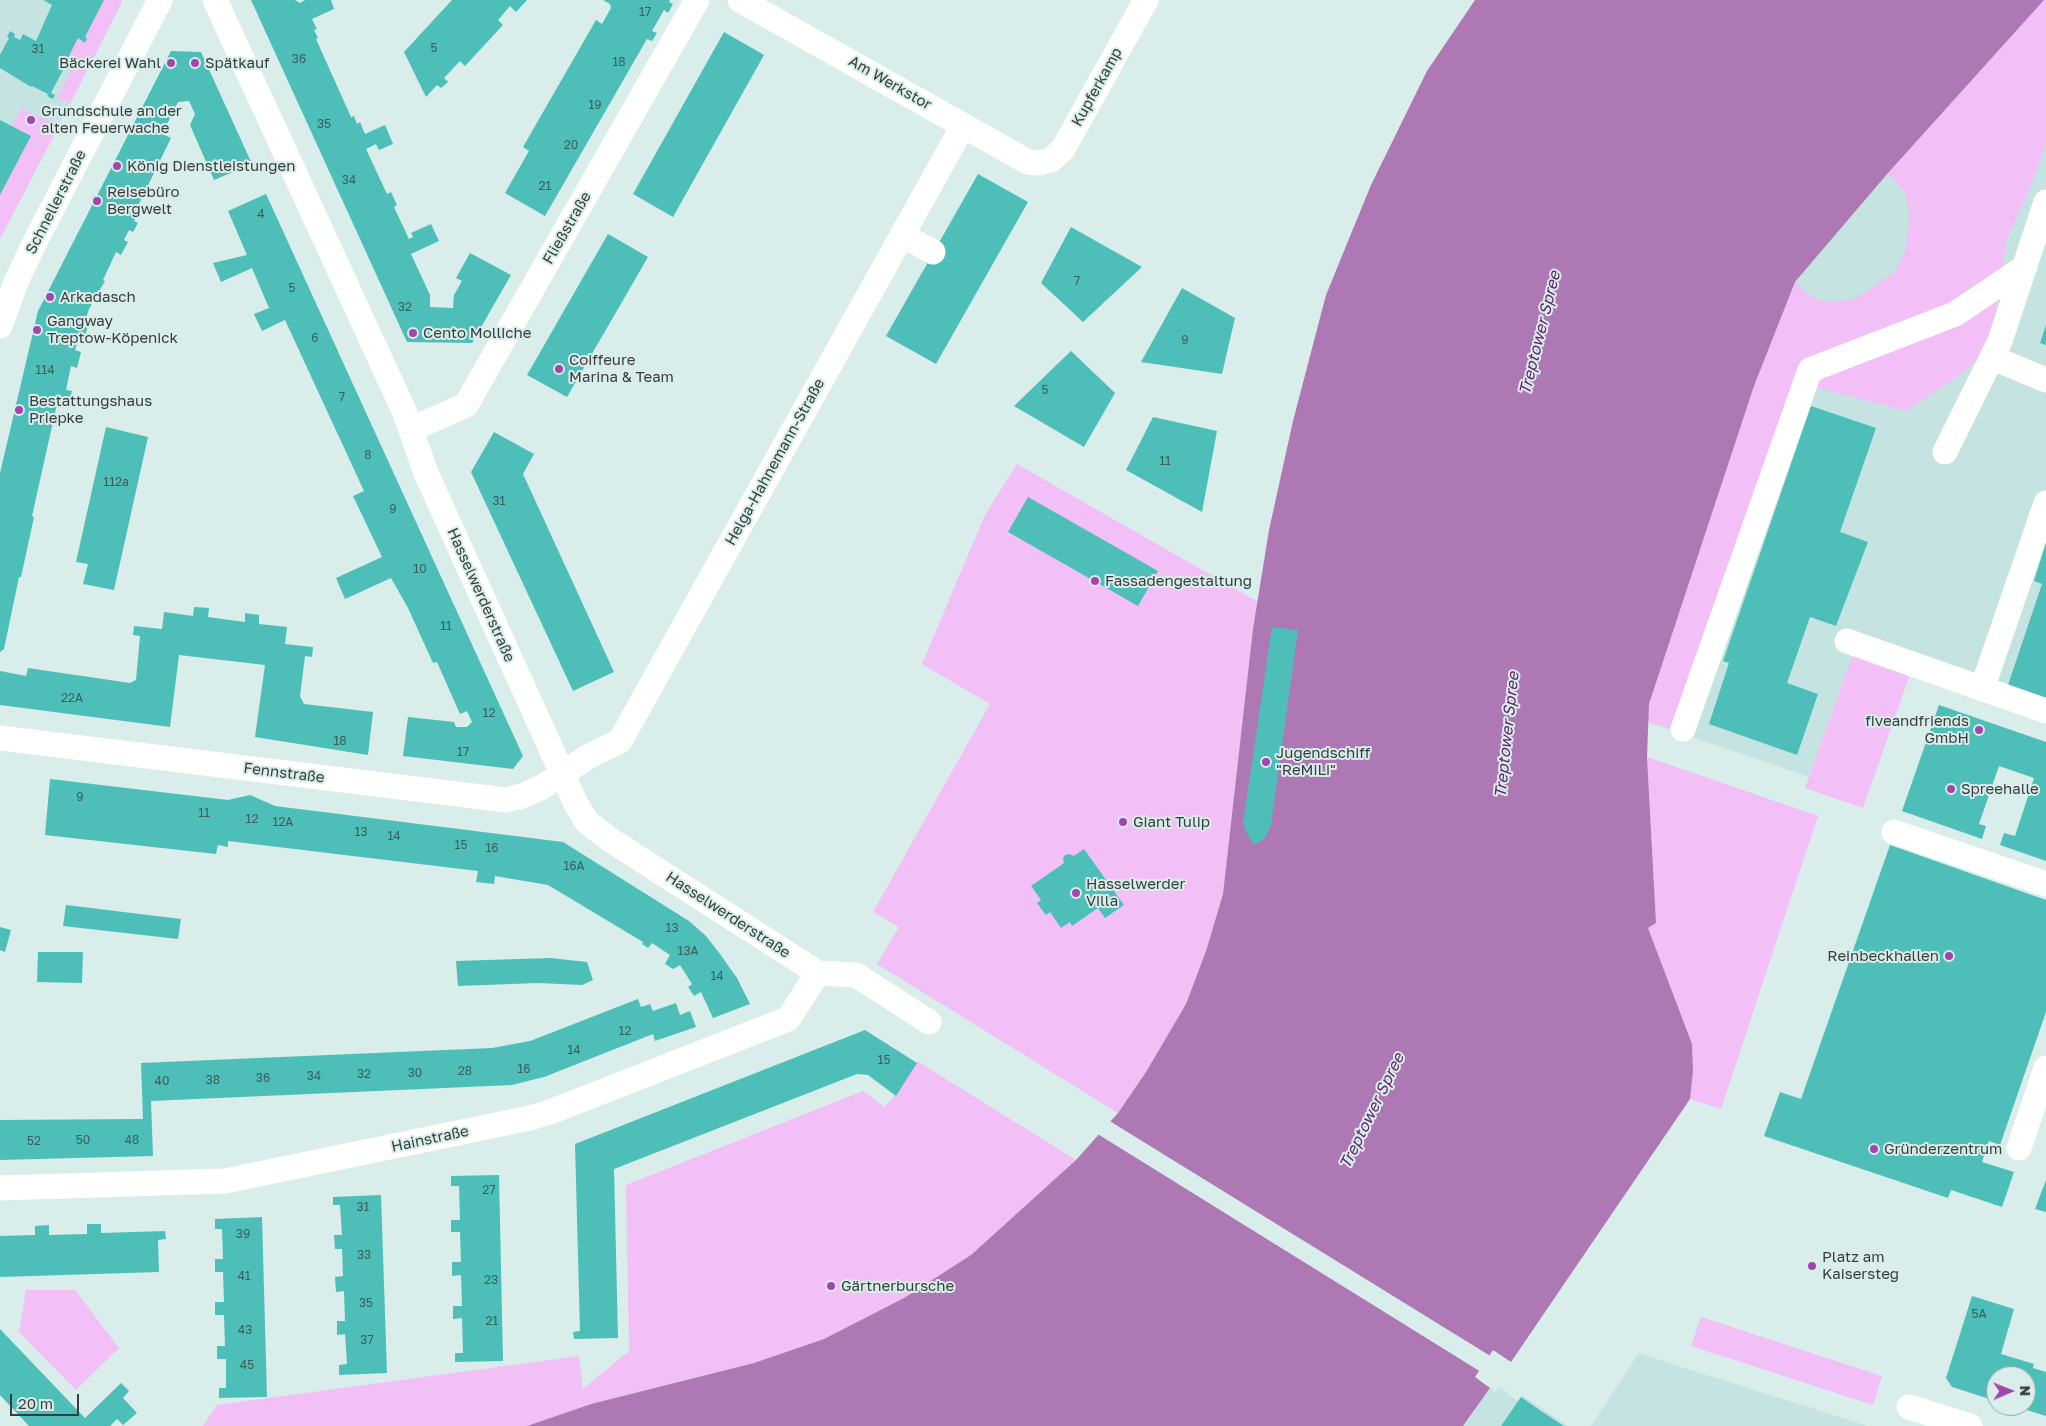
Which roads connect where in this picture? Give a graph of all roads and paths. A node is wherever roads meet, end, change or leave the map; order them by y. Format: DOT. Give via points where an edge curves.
graph roads {
  1 [pos="160,0"];
  2 [pos="215,0"];
  3 [pos="697,0"];
  4 [pos="740,0"];
  5 [pos="1146,0"];
  6 [pos="963,126"];
  7 [pos="1040,163"];
  8 [pos="2046,202"];
  9 [pos="902,235"];
  10 [pos="933,252"];
  11 [pos="2025,267"];
  12 [pos="0,326"];
  13 [pos="1993,358"];
  14 [pos="2046,380"];
  15 [pos="412,429"];
  16 [pos="1945,452"];
  17 [pos="2046,503"];
  18 [pos="1847,641"];
  19 [pos="1982,689"];
  20 [pos="2046,711"];
  21 [pos="1683,729"];
  22 [pos="0,738"];
  23 [pos="562,773"];
  24 [pos="1894,832"];
  25 [pos="2046,884"];
  26 [pos="818,973"];
  27 [pos="929,1022"];
  28 [pos="2046,1068"];
  29 [pos="2019,1148"];
  30 [pos="0,1188"];
  31 [pos="1909,1407"];
  32 [pos="1970,1426"];
  1 -- 12 [label="street, Schnellerstraße" via="36,240"];
  2 -- 15 [label="street, Hasselwerderstraße"];
  3 -- 15 [label="street, Fließstraße" via="466,404"];
  4 -- 6 [label="street, Am Werkstor"];
  5 -- 7 [label="street, Kupferkamp" via="1063,149 1051,160"];
  6 -- 7 [label="street, Am Werkstor" via="1028,162"];
  6 -- 9 [label="street, Helga-Hahnemann-Straße"];
  8 -- 11 [label="street"];
  9 -- 10 [label="street"];
  9 -- 23 [label="street, Helga-Hahnemann-Straße" via="620,741"];
  11 -- 13 [label="street"];
  11 -- 21 [label="street" via="1955,314 1810,370"];
  13 -- 14 [label="street"];
  13 -- 16 [label="street"];
  15 -- 23 [label="street, Hasselwerderstraße" via="426,472"];
  17 -- 19 [label="street"];
  18 -- 19 [label="street"];
  19 -- 20 [label="street"];
  22 -- 23 [label="street, Fennstraße" via="506,800 542,787"];
  23 -- 26 [label="street, Hasselwerderstraße" via="587,822"];
  24 -- 25 [label="street"];
  26 -- 27 [label="street, Hasselwerderstraße" via="856,975"];
  26 -- 30 [label="street, Hainstraße" via="788,1019 530,1118 225,1181"];
  28 -- 29 [label="street"];
  31 -- 32 [label="street"];
}
